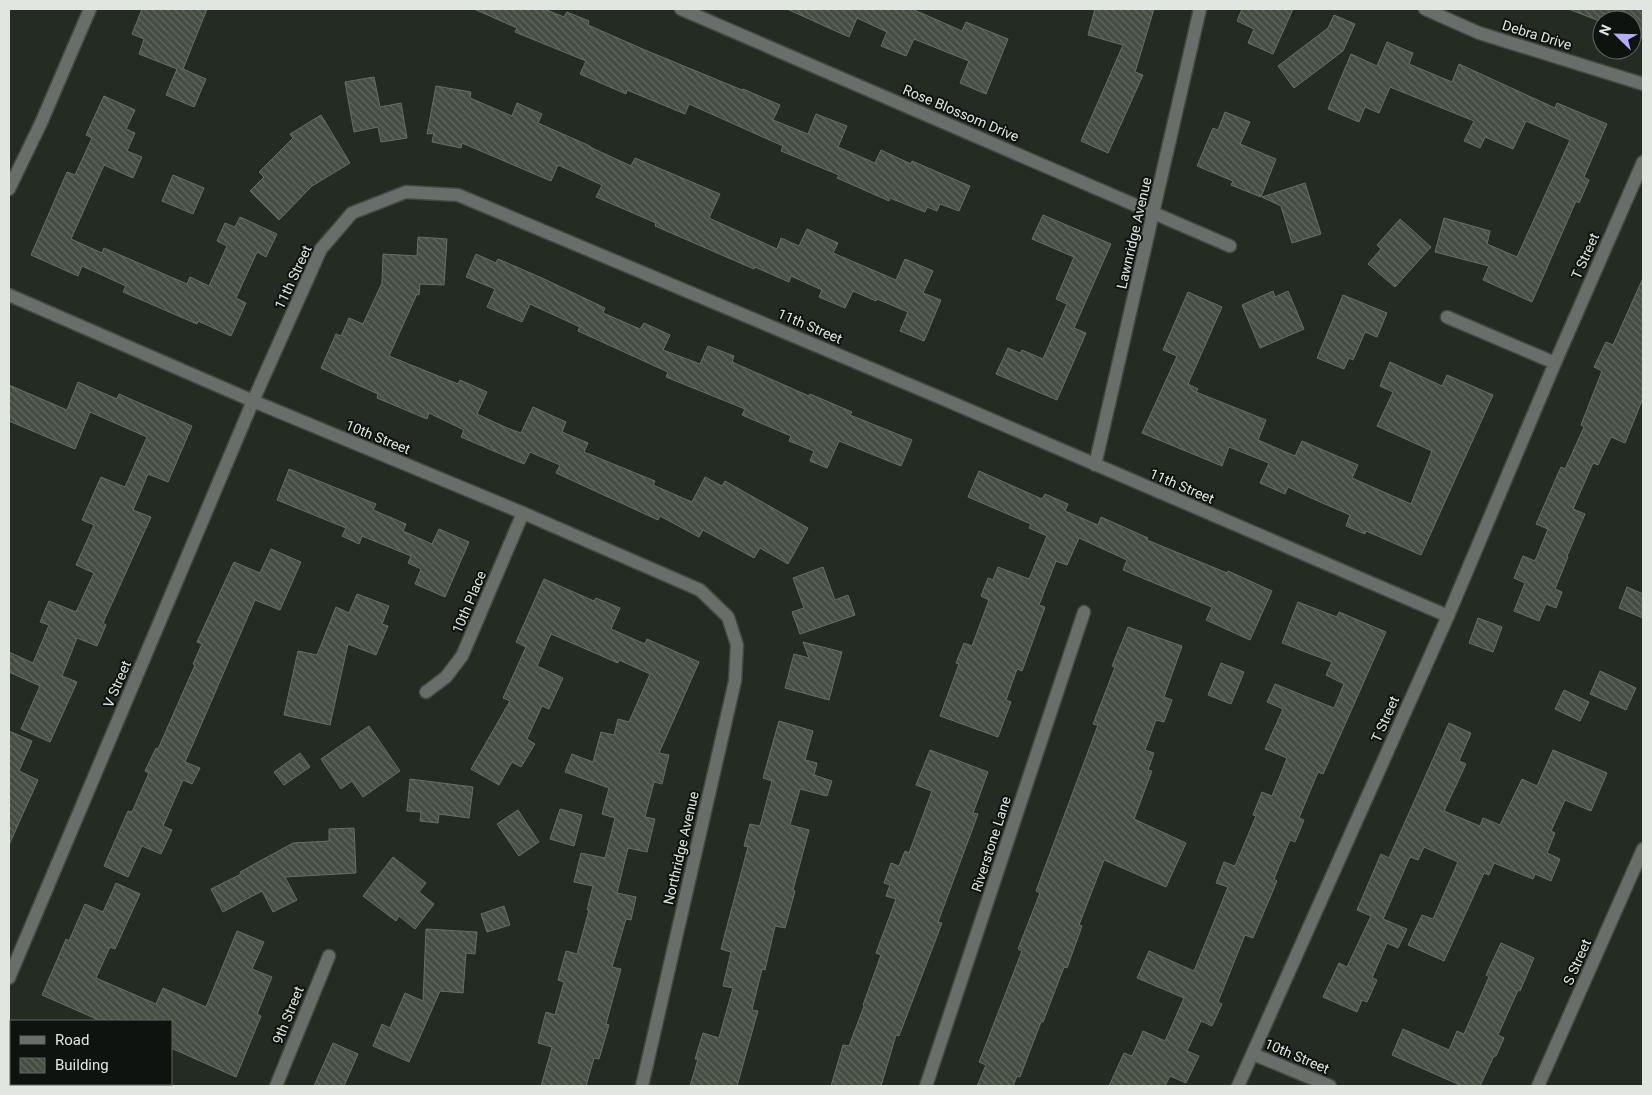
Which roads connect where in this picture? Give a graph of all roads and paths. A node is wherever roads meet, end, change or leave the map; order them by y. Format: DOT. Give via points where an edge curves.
graph roads {
  1 [pos="90,9"];
  2 [pos="680,9"];
  3 [pos="1200,9"];
  4 [pos="1425,9"];
  5 [pos="1643,84"];
  6 [pos="1643,162"];
  7 [pos="9,189"];
  8 [pos="1154,213"];
  9 [pos="1230,246"];
  10 [pos="9,295"];
  11 [pos="1447,317"];
  12 [pos="1555,363"];
  13 [pos="252,401"];
  14 [pos="1095,465"];
  15 [pos="523,513"];
  16 [pos="1084,612"];
  17 [pos="1448,616"];
  18 [pos="728,617"];
  19 [pos="426,692"];
  20 [pos="1643,849"];
  21 [pos="329,956"];
  22 [pos="9,978"];
  23 [pos="1253,1054"];
  24 [pos="276,1086"];
  25 [pos="642,1086"];
  26 [pos="926,1086"];
  27 [pos="1238,1086"];
  28 [pos="1330,1086"];
  29 [pos="1538,1086"];
  1 -- 7 [label="street"];
  2 -- 8 [label="street, Rose Blossom Drive"];
  3 -- 8 [label="street, Lawnridge Avenue"];
  4 -- 5 [label="street, Debra Drive" via="1479,32"];
  6 -- 12 [label="street, T Street"];
  8 -- 9 [label="street, Rose Blossom Drive"];
  8 -- 14 [label="street, Lawnridge Avenue"];
  10 -- 13 [label="street, 10th Street"];
  11 -- 12 [label="street"];
  12 -- 17 [label="street, T Street"];
  13 -- 14 [label="street, 11th Street" via="321,249 352,213 406,192 458,195"];
  13 -- 15 [label="street, 10th Street"];
  13 -- 22 [label="street, V Street"];
  14 -- 17 [label="street, 11th Street"];
  15 -- 18 [label="street, 10th Street" via="700,590"];
  15 -- 19 [label="street, 10th Place" via="462,656 446,677"];
  16 -- 26 [label="street, Riverstone Lane"];
  17 -- 23 [label="street, T Street"];
  18 -- 25 [label="street, Northridge Avenue" via="737,644 735,681"];
  20 -- 29 [label="street, S Street"];
  21 -- 24 [label="street, 9th Street"];
  23 -- 27 [label="street, T Street"];
  23 -- 28 [label="street, 10th Street"];
}
